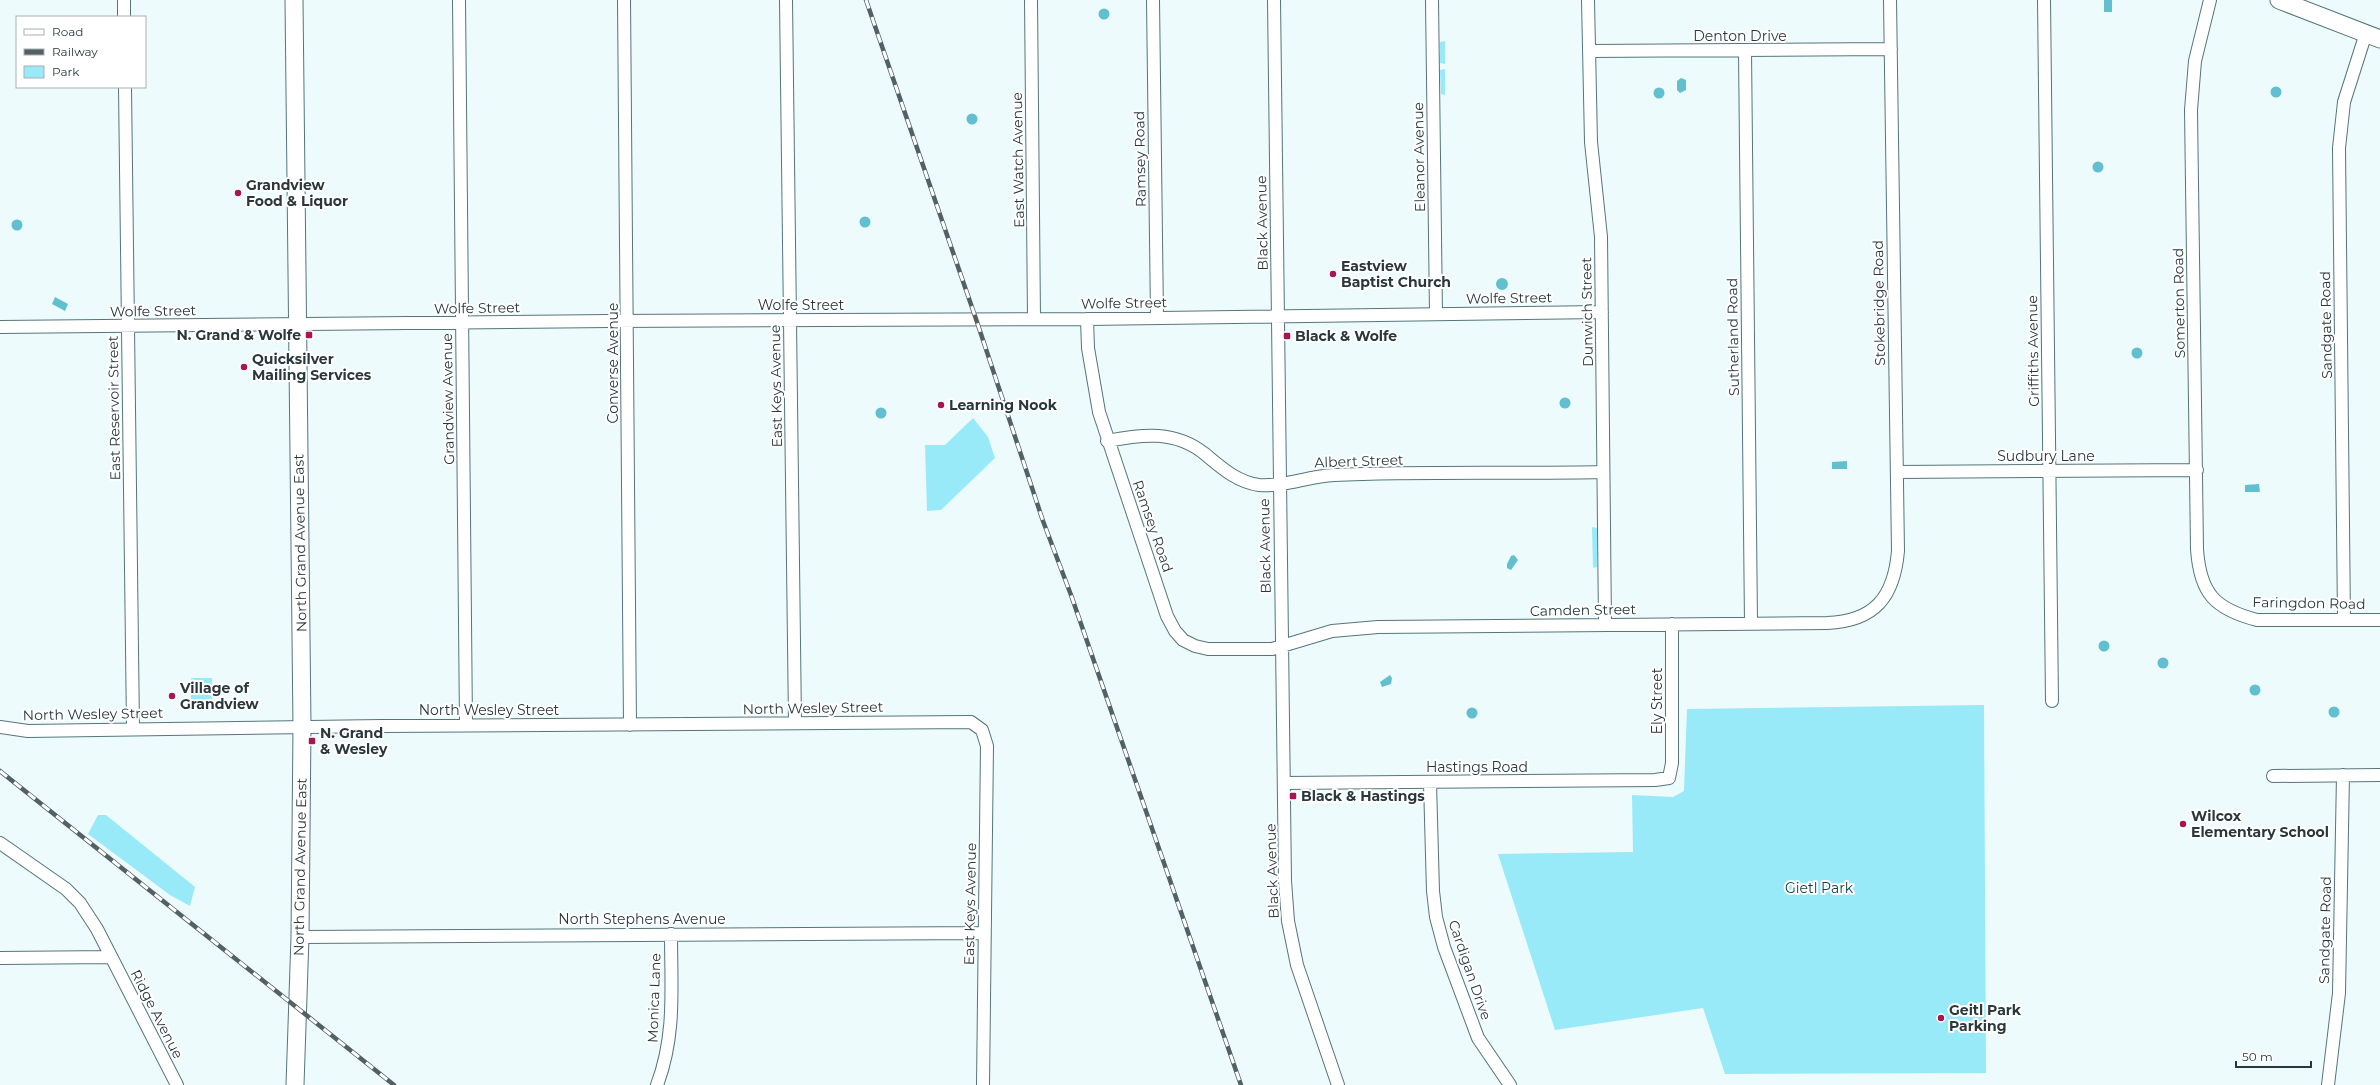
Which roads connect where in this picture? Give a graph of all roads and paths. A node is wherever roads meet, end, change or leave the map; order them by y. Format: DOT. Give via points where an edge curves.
graph roads {
  1 [pos="124,0"];
  2 [pos="294,0"];
  3 [pos="459,0"];
  4 [pos="624,0"];
  5 [pos="786,0"];
  6 [pos="1031,0"];
  7 [pos="1153,0"];
  8 [pos="1274,0"];
  9 [pos="1432,0"];
  10 [pos="1588,0"];
  11 [pos="1890,0"];
  12 [pos="2044,0"];
  13 [pos="2210,0"];
  14 [pos="2279,0"];
  15 [pos="124,16"];
  16 [pos="2373,36"];
  17 [pos="1891,49"];
  18 [pos="1589,51"];
  19 [pos="1745,51"];
  20 [pos="125,88"];
  21 [pos="1602,312"];
  22 [pos="1436,314"];
  23 [pos="1278,315"];
  24 [pos="1157,317"];
  25 [pos="1034,319"];
  26 [pos="1087,319"];
  27 [pos="628,321"];
  28 [pos="790,321"];
  29 [pos="463,323"];
  30 [pos="298,324"];
  31 [pos="128,326"];
  32 [pos="0,327"];
  33 [pos="1108,441"];
  34 [pos="2196,470"];
  35 [pos="2050,471"];
  36 [pos="1603,472"];
  37 [pos="1897,472"];
  38 [pos="1280,484"];
  39 [pos="1884,606"];
  40 [pos="2214,607"];
  41 [pos="2344,620"];
  42 [pos="2380,620"];
  43 [pos="1672,624"];
  44 [pos="1751,624"];
  45 [pos="1605,625"];
  46 [pos="1281,646"];
  47 [pos="2052,701"];
  48 [pos="795,723"];
  49 [pos="466,725"];
  50 [pos="630,725"];
  51 [pos="978,726"];
  52 [pos="0,727"];
  53 [pos="302,727"];
  54 [pos="133,728"];
  55 [pos="2343,775"];
  56 [pos="2380,775"];
  57 [pos="2273,776"];
  58 [pos="1669,778"];
  59 [pos="1284,783"];
  60 [pos="1430,783"];
  61 [pos="0,843"];
  62 [pos="984,933"];
  63 [pos="671,934"];
  64 [pos="300,937"];
  65 [pos="111,957"];
  66 [pos="0,958"];
  67 [pos="177,1085"];
  68 [pos="294,1085"];
  69 [pos="657,1085"];
  70 [pos="983,1085"];
  71 [pos="1338,1085"];
  72 [pos="1510,1085"];
  73 [pos="2328,1085"];
  1 -- 15 [label="street"];
  2 -- 30 [label="street, North Grand Avenue East"];
  3 -- 29 [label="street, Grandview Avenue"];
  4 -- 27 [label="street, Converse Avenue"];
  5 -- 28 [label="street, East Keys Avenue"];
  6 -- 25 [label="street, East Watch Avenue"];
  7 -- 24 [label="street, Ramsey Road"];
  8 -- 23 [label="street, Black Avenue"];
  9 -- 22 [label="street, Eleanor Avenue"];
  10 -- 18 [label="street, Dunwich Street"];
  11 -- 17 [label="street, Stokebridge Road"];
  12 -- 35 [label="street, Griffiths Avenue"];
  13 -- 34 [label="street, Somerton Road" via="2194,61 2191,110"];
  14 -- 16 [label="street"];
  16 -- 41 [label="street, Sandgate Road" via="2344,102 2339,148"];
  17 -- 19 [label="street, Denton Drive"];
  17 -- 37 [label="street, Stokebridge Road"];
  18 -- 19 [label="street, Denton Drive"];
  18 -- 21 [label="street, Dunwich Street" via="1591,142 1600,237"];
  19 -- 44 [label="street, Sutherland Road"];
  20 -- 31 [label="street, East Reservoir Street"];
  21 -- 22 [label="street, Wolfe Street"];
  21 -- 36 [label="street, Dunwich Street"];
  22 -- 23 [label="street, Wolfe Street"];
  23 -- 24 [label="street, Wolfe Street"];
  23 -- 38 [label="street, Black Avenue"];
  24 -- 26 [label="street, Wolfe Street"];
  25 -- 26 [label="street, Wolfe Street"];
  25 -- 28 [label="street, Wolfe Street"];
  26 -- 33 [label="street, Ramsey Road" via="1092,379"];
  27 -- 28 [label="street, Wolfe Street"];
  27 -- 29 [label="street, Wolfe Street"];
  27 -- 50 [label="street, Converse Avenue"];
  28 -- 48 [label="street, East Keys Avenue"];
  29 -- 30 [label="street, Wolfe Street"];
  29 -- 49 [label="street, Grandview Avenue"];
  30 -- 31 [label="street, Wolfe Street"];
  30 -- 53 [label="street, North Grand Avenue East"];
  31 -- 32 [label="street, Wolfe Street"];
  31 -- 54 [label="street, East Reservoir Street"];
  33 -- 38 [label="street, Albert Street" via="1147,435 1174,437 1204,453 1235,477 1259,484"];
  33 -- 46 [label="street, Ramsey Road" via="1167,616 1175,632 1183,640 1208,649 1270,649"];
  34 -- 35 [label="street, Sudbury Lane"];
  34 -- 40 [label="street, Somerton Road" via="2198,562"];
  35 -- 37 [label="street, Sudbury Lane"];
  35 -- 47 [label="street, Griffiths Avenue"];
  36 -- 38 [label="street, Albert Street" via="1335,475"];
  36 -- 45 [label="street, Dunwich Street"];
  37 -- 39 [label="street, Stokebridge Road" via="1897,564"];
  38 -- 46 [label="street, Black Avenue"];
  39 -- 44 [label="street, Camden Street" via="1857,620 1845,622"];
  40 -- 41 [label="street, Faringdon Road" via="2257,620"];
  41 -- 42 [label="street, Faringdon Road"];
  43 -- 44 [label="street, Camden Street"];
  43 -- 45 [label="street, Camden Street"];
  43 -- 58 [label="street, Ely Street" via="1672,770"];
  45 -- 46 [label="street, Camden Street" via="1349,628"];
  46 -- 59 [label="street, Black Avenue"];
  48 -- 50 [label="street, North Wesley Street"];
  48 -- 51 [label="street, North Wesley Street" via="963,721"];
  49 -- 50 [label="street, North Wesley Street"];
  49 -- 53 [label="street, North Wesley Street"];
  51 -- 62 [label="street, East Keys Avenue" via="985,736 988,756"];
  52 -- 54 [label="street, North Wesley Street" via="17,731"];
  53 -- 54 [label="street, North Wesley Street"];
  53 -- 64 [label="street, North Grand Avenue East"];
  55 -- 56 [label="street"];
  55 -- 57 [label="street"];
  55 -- 73 [label="street, Sandgate Road" via="2338,993"];
  58 -- 60 [label="street, Hastings Road"];
  59 -- 60 [label="street, Hastings Road"];
  59 -- 71 [label="street, Black Avenue" via="1288,921 1297,965"];
  60 -- 72 [label="street, Cardigan Drive" via="1433,891 1442,939 1478,1038"];
  61 -- 65 [label="street" via="76,898 97,929"];
  62 -- 63 [label="street, North Stephens Avenue"];
  62 -- 70 [label="street, East Keys Avenue"];
  63 -- 64 [label="street, North Stephens Avenue"];
  63 -- 69 [label="street, Monica Lane" via="671,1030 667,1055"];
  64 -- 68 [label="street, North Grand Avenue East"];
  65 -- 66 [label="street"];
  65 -- 67 [label="street, Ridge Avenue"];
}
